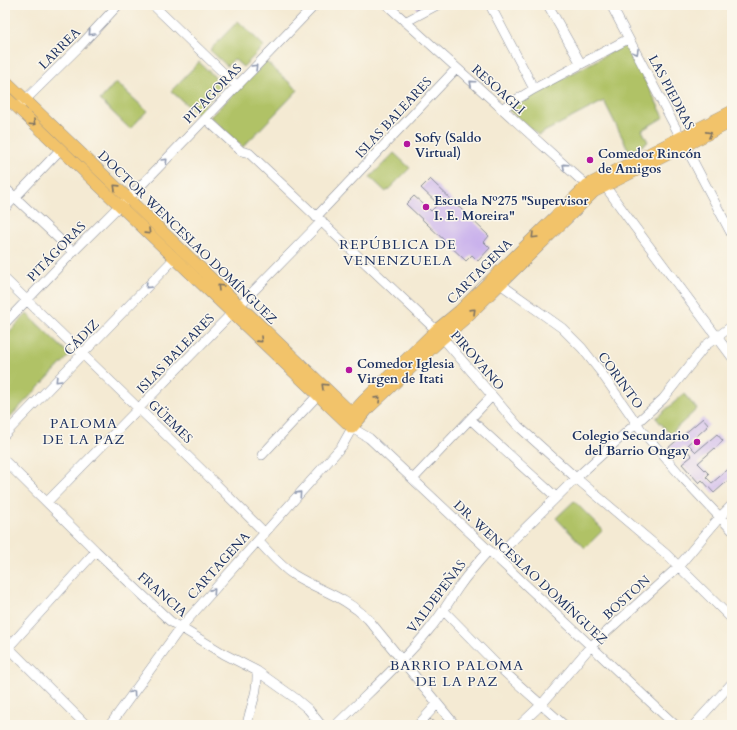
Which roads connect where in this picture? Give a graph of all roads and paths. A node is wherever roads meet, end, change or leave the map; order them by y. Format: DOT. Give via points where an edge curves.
graph roads {
  1 [pos="118,5"];
  2 [pos="153,5"];
  3 [pos="315,5"];
  4 [pos="387,5"];
  5 [pos="437,5"];
  6 [pos="490,5"];
  7 [pos="548,5"];
  8 [pos="611,5"];
  9 [pos="405,22"];
  10 [pos="628,39"];
  11 [pos="581,64"];
  12 [pos="456,69"];
  13 [pos="5,80"];
  14 [pos="237,86"];
  15 [pos="534,89"];
  16 [pos="5,96"];
  17 [pos="25,99"];
  18 [pos="17,108"];
  19 [pos="501,109"];
  20 [pos="732,111"];
  21 [pos="206,119"];
  22 [pos="732,122"];
  23 [pos="684,142"];
  24 [pos="61,149"];
  25 [pos="605,186"];
  26 [pos="5,188"];
  27 [pos="590,189"];
  28 [pos="15,198"];
  29 [pos="124,202"];
  30 [pos="5,208"];
  31 [pos="319,219"];
  32 [pos="732,235"];
  33 [pos="73,252"];
  34 [pos="175,258"];
  35 [pos="5,279"];
  36 [pos="496,281"];
  37 [pos="27,300"];
  38 [pos="236,309"];
  39 [pos="5,323"];
  40 [pos="732,326"];
  41 [pos="439,334"];
  42 [pos="718,338"];
  43 [pos="83,354"];
  44 [pos="732,357"];
  45 [pos="318,395"];
  46 [pos="492,396"];
  47 [pos="139,408"];
  48 [pos="470,419"];
  49 [pos="354,420"];
  50 [pos="637,424"];
  51 [pos="5,434"];
  52 [pos="262,455"];
  53 [pos="5,462"];
  54 [pos="576,478"];
  55 [pos="413,479"];
  56 [pos="556,497"];
  57 [pos="47,502"];
  58 [pos="732,505"];
  59 [pos="719,518"];
  60 [pos="732,530"];
  61 [pos="265,533"];
  62 [pos="258,541"];
  63 [pos="489,550"];
  64 [pos="96,551"];
  65 [pos="496,557"];
  66 [pos="678,567"];
  67 [pos="444,611"];
  68 [pos="732,619"];
  69 [pos="181,627"];
  70 [pos="6,647"];
  71 [pos="590,647"];
  72 [pos="401,661"];
  73 [pos="257,671"];
  74 [pos="732,683"];
  75 [pos="437,704"];
  76 [pos="542,704"];
  77 [pos="318,724"];
  78 [pos="86,725"];
  79 [pos="110,725"];
  80 [pos="247,725"];
  81 [pos="336,725"];
  82 [pos="418,725"];
  83 [pos="455,725"];
  84 [pos="520,725"];
  85 [pos="564,725"];
  86 [pos="675,725"];
  87 [pos="694,725"];
  1 -- 17 [label="street, LARREA, one-way"];
  2 -- 14 [label="street"];
  14 -- 3 [label="street, PITAGORAS, one-way"];
  4 -- 9 [label="street, RESOAGLI"];
  5 -- 9 [label="street"];
  6 -- 15 [label="street"];
  7 -- 11 [label="street"];
  8 -- 10 [label="street, LAS PIEDRAS"];
  9 -- 12 [label="street, RESOAGLI"];
  10 -- 11 [label="street"];
  10 -- 23 [label="street, LAS PIEDRAS, one-way"];
  11 -- 15 [label="street"];
  19 -- 12 [label="street, RESOAGLI, one-way"];
  12 -- 31 [label="street, ISLAS BALEARES"];
  13 -- 17 [label="main road, DOCTOR WENCESLAO DOMÍNGUEZ"];
  14 -- 21 [label="street, PITAGORAS"];
  15 -- 19 [label="street"];
  16 -- 18 [label="main road, DOCTOR WENCESLAO DOMÍNGUEZ"];
  17 -- 18 [label="street, LARREA"];
  29 -- 17 [label="main road, DOCTOR WENCESLAO DOMÍNGUEZ, one-way"];
  18 -- 24 [label="main road, DOCTOR WENCESLAO DOMÍNGUEZ, one-way"];
  27 -- 19 [label="street, RESOAGLI, one-way"];
  20 -- 23 [label="main road, CARTAGENA"];
  29 -- 21 [label="street, PITAGORAS, one-way"];
  21 -- 31 [label="street, PIROVANO" via="241,152 249,153"];
  23 -- 22 [label="main road, CARTAGENA, one-way"];
  23 -- 25 [label="main road, CARTAGENA"];
  23 -- 27 [label="main road, CARTAGENA"];
  23 -- 32 [label="street, LAS PIEDRAS"];
  24 -- 28 [label="street"];
  24 -- 29 [label="main road, DOCTOR WENCESLAO DOMÍNGUEZ"];
  25 -- 27 [label="main road, CARTAGENA"];
  25 -- 42 [label="street"];
  26 -- 28 [label="street"];
  27 -- 36 [label="main road, CARTAGENA"];
  28 -- 30 [label="street"];
  28 -- 33 [label="street"];
  29 -- 33 [label="street, PITÁGORAS"];
  29 -- 34 [label="main road, DOCTOR WENCESLAO DOMÍNGUEZ, one-way"];
  38 -- 29 [label="main road, DOCTOR WENCESLAO DOMÍNGUEZ, one-way"];
  31 -- 38 [label="street, ISLAS BALEARES"];
  31 -- 41 [label="street, PIROVANO"];
  33 -- 37 [label="street, PITÁGORAS"];
  34 -- 38 [label="main road, DOCTOR WENCESLAO DOMÍNGUEZ"];
  34 -- 43 [label="street, CÁDIZ, one-way"];
  35 -- 37 [label="street, GÜEMES"];
  36 -- 41 [label="main road, CARTAGENA" via="465,319"];
  36 -- 50 [label="street, CORINTO" via="562,328 582,348"];
  37 -- 39 [label="street, PITÁGORAS"];
  37 -- 43 [label="street, GÜEMES"];
  38 -- 45 [label="main road, DOCTOR WENCESLAO DOMÍNGUEZ, one-way"];
  38 -- 47 [label="street, ISLAS BALEARES"];
  49 -- 38 [label="main road, DOCTOR WENCESLAO DOMÍNGUEZ, one-way"];
  40 -- 42 [label="street"];
  41 -- 46 [label="street, PIROVANO"];
  41 -- 49 [label="main road, CARTAGENA" via="369,408"];
  42 -- 44 [label="street"];
  42 -- 50 [label="street" via="698,353 663,398"];
  43 -- 47 [label="street, GÜEMES"];
  43 -- 51 [label="street, CÁDIZ, one-way"];
  45 -- 49 [label="main road, DOCTOR WENCESLAO DOMÍNGUEZ"];
  45 -- 52 [label="street"];
  46 -- 48 [label="street"];
  46 -- 54 [label="street, PIROVANO" via="518,426"];
  47 -- 57 [label="street, ISLAS BALEARES"];
  47 -- 61 [label="street, GÜEMES"];
  48 -- 55 [label="street"];
  48 -- 56 [label="street"];
  49 -- 55 [label="street, DR. WENCESLAO DOMÍNGUEZ" via="369,438"];
  61 -- 49 [label="street, CARTAGENA, one-way" via="342,446"];
  50 -- 54 [label="street"];
  50 -- 59 [label="street, CORINTO"];
  53 -- 57 [label="street, FRANCIA"];
  54 -- 56 [label="street"];
  54 -- 66 [label="street, PIROVANO"];
  55 -- 63 [label="street, DR. WENCESLAO DOMÍNGUEZ"];
  56 -- 65 [label="street"];
  57 -- 64 [label="street, FRANCIA"];
  58 -- 59 [label="street, BOSTON"];
  59 -- 60 [label="street, CORINTO"];
  59 -- 66 [label="street, BOSTON"];
  61 -- 62 [label="street, CARTAGENA"];
  69 -- 62 [label="street, CARTAGENA, one-way"];
  62 -- 72 [label="street" via="293,574 356,608 368,619"];
  63 -- 65 [label="street, DR. WENCESLAO DOMÍNGUEZ"];
  63 -- 67 [label="street, VALDEPEÑAS" via="458,588"];
  64 -- 69 [label="street, FRANCIA" via="170,621"];
  64 -- 70 [label="street"];
  65 -- 71 [label="street, DR. WENCESLAO DOMÍNGUEZ"];
  66 -- 68 [label="street, PIROVANO"];
  66 -- 71 [label="street, BOSTON"];
  67 -- 72 [label="street, VALDEPEÑAS"];
  67 -- 76 [label="street" via="500,668"];
  69 -- 73 [label="street, FRANCIA"];
  79 -- 69 [label="street, CARTAGENA, one-way"];
  70 -- 78 [label="street"];
  71 -- 76 [label="street, BOSTON"];
  71 -- 86 [label="street, DR. WENCESLAO DOMÍNGUEZ"];
  72 -- 75 [label="street"];
  72 -- 81 [label="street, VALDEPEÑAS"];
  73 -- 77 [label="street, FRANCIA" via="308,709"];
  73 -- 80 [label="street" via="256,696"];
  74 -- 87 [label="street"];
  75 -- 82 [label="street"];
  75 -- 83 [label="street"];
  76 -- 84 [label="street, BOSTON"];
  76 -- 85 [label="street"];
}
